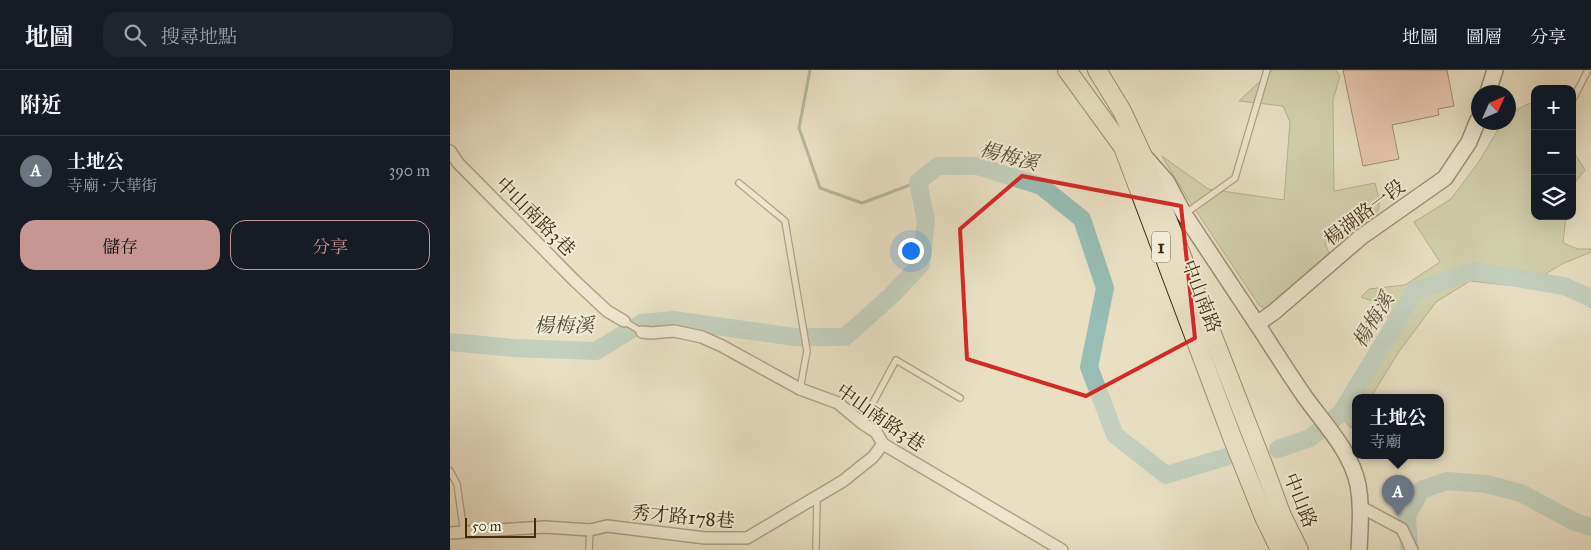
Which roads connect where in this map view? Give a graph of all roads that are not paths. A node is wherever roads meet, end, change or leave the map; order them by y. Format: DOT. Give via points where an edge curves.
graph roads {
  1 [pos="1067,70"];
  2 [pos="1267,70"];
  3 [pos="1495,70"];
  4 [pos="1588,70"];
  5 [pos="1101,71"];
  6 [pos="1490,85"];
  7 [pos="1576,93"];
  8 [pos="1474,130"];
  9 [pos="1123,147"];
  10 [pos="450,151"];
  11 [pos="1142,154"];
  12 [pos="454,164"];
  13 [pos="739,183"];
  14 [pos="1184,214"];
  15 [pos="624,321"];
  16 [pos="1257,324"];
  17 [pos="642,332"];
  18 [pos="800,389"];
  19 [pos="960,398"];
  20 [pos="862,423"];
  21 [pos="883,444"];
  22 [pos="1264,467"];
  23 [pos="450,471"];
  24 [pos="1249,477"];
  25 [pos="817,496"];
  26 [pos="1361,507"];
  27 [pos="590,530"];
  28 [pos="450,533"];
  29 [pos="464,533"];
  30 [pos="589,550"];
  31 [pos="816,550"];
  32 [pos="1062,550"];
  33 [pos="1279,550"];
  34 [pos="1298,550"];
  35 [pos="1359,550"];
  36 [pos="1412,550"];
  1 -- 9 [label="main road, 中山南路 / 1"];
  2 -- 14 [label="lane" via="1235,178"];
  3 -- 6 [label="street"];
  4 -- 7 [label="lane"];
  5 -- 11 [label="main road, 中山南路 / 1"];
  8 -- 16 [label="street, 楊湖路一段" via="1445,178 1361,237"];
  9 -- 11 [label="street"];
  9 -- 24 [label="main road, 中山南路 / 1"];
  10 -- 12 [label="street, 中山南路3巷"];
  11 -- 14 [label="street" via="1167,182"];
  11 -- 22 [label="main road, 中山南路 / 1"];
  12 -- 15 [label="street, 中山南路3巷" via="607,311"];
  13 -- 18 [label="lane" via="786,221 807,350"];
  14 -- 16 [label="street"];
  15 -- 17 [label="lane"];
  16 -- 26 [label="street" via="1341,446 1351,464"];
  17 -- 18 [label="street, 中山南路3巷" via="674,331 702,337"];
  18 -- 20 [label="street, 中山南路3巷" via="838,403"];
  19 -- 20 [label="lane" via="896,360"];
  20 -- 21 [label="street, 中山南路3巷" via="876,432"];
  21 -- 25 [label="street, 秀才路178巷" via="874,457"];
  21 -- 32 [label="street, 中山南路3巷"];
  22 -- 34 [label="main road, 中山路 / 1"];
  23 -- 29 [label="lane" via="458,484"];
  24 -- 33 [label="main road, 中山路 / 1"];
  25 -- 27 [label="street, 秀才路178巷" via="747,538 705,538 607,526"];
  25 -- 31 [label="lane"];
  26 -- 35 [label="street"];
  26 -- 36 [label="street" via="1402,529"];
  27 -- 29 [label="street, 秀才路178巷" via="545,527"];
  27 -- 30 [label="lane"];
  28 -- 29 [label="street, 秀才路178巷"];
}
